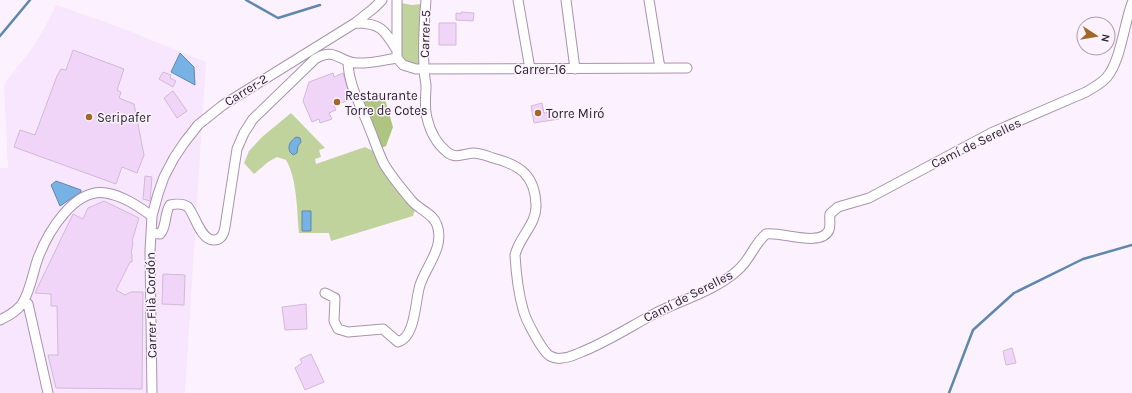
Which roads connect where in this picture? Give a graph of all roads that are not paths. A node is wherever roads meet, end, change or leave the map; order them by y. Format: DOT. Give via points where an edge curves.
graph roads {
  1 [pos="382,0"];
  2 [pos="397,0"];
  3 [pos="426,0"];
  4 [pos="518,0"];
  5 [pos="566,0"];
  6 [pos="649,0"];
  7 [pos="1132,3"];
  8 [pos="356,23"];
  9 [pos="397,54"];
  10 [pos="348,61"];
  11 [pos="660,68"];
  12 [pos="687,68"];
  13 [pos="424,69"];
  14 [pos="530,69"];
  15 [pos="575,69"];
  16 [pos="152,216"];
  17 [pos="151,233"];
  18 [pos="325,292"];
  19 [pos="24,300"];
  20 [pos="0,320"];
  21 [pos="48,393"];
  22 [pos="152,393"];
  1 -- 8 [label="street, Carrer-2"];
  2 -- 9 [label="street"];
  3 -- 13 [label="street, Carrer-5"];
  4 -- 14 [label="street"];
  5 -- 15 [label="street"];
  6 -- 11 [label="street"];
  7 -- 13 [label="street, Camí de Serelles" via="1115,62 1106,78 1094,88 992,133 869,198 838,207 830,214 830,226 823,236 806,238 766,234 740,269 722,282 657,312 597,346 565,358 555,358 546,352 528,322 521,300 515,255 535,214 536,205 531,180 521,169 500,159 474,153 454,156 445,151 432,133 427,117"];
  8 -- 9 [label="street" via="376,26 384,32"];
  8 -- 16 [label="street, Carrer-2" via="233,98 198,125 180,148 164,177"];
  9 -- 10 [label="street" via="364,63"];
  9 -- 13 [label="street, Carrer-16" via="401,64 406,67"];
  10 -- 17 [label="street" via="332,54 314,59 250,123 237,149 225,227 220,238 212,240 206,237 183,204 170,206 163,231 160,234"];
  10 -- 18 [label="street" via="349,78 384,164 412,201 433,218 438,226 439,236 435,254 421,283 412,322 404,340 398,342 383,329 348,332 338,329 334,322 335,298"];
  11 -- 12 [label="street, Carrer-16"];
  11 -- 15 [label="street, Carrer-16"];
  13 -- 14 [label="street, Carrer-16"];
  14 -- 15 [label="street, Carrer-16"];
  16 -- 17 [label="street, Carrer Filà Cordón"];
  16 -- 19 [label="street" via="111,194 96,193 81,200 62,217 49,234 37,260"];
  17 -- 22 [label="street, Carrer Filà Cordón"];
  19 -- 20 [label="street" via="16,311"];
  19 -- 21 [label="street" via="28,304"];
}
